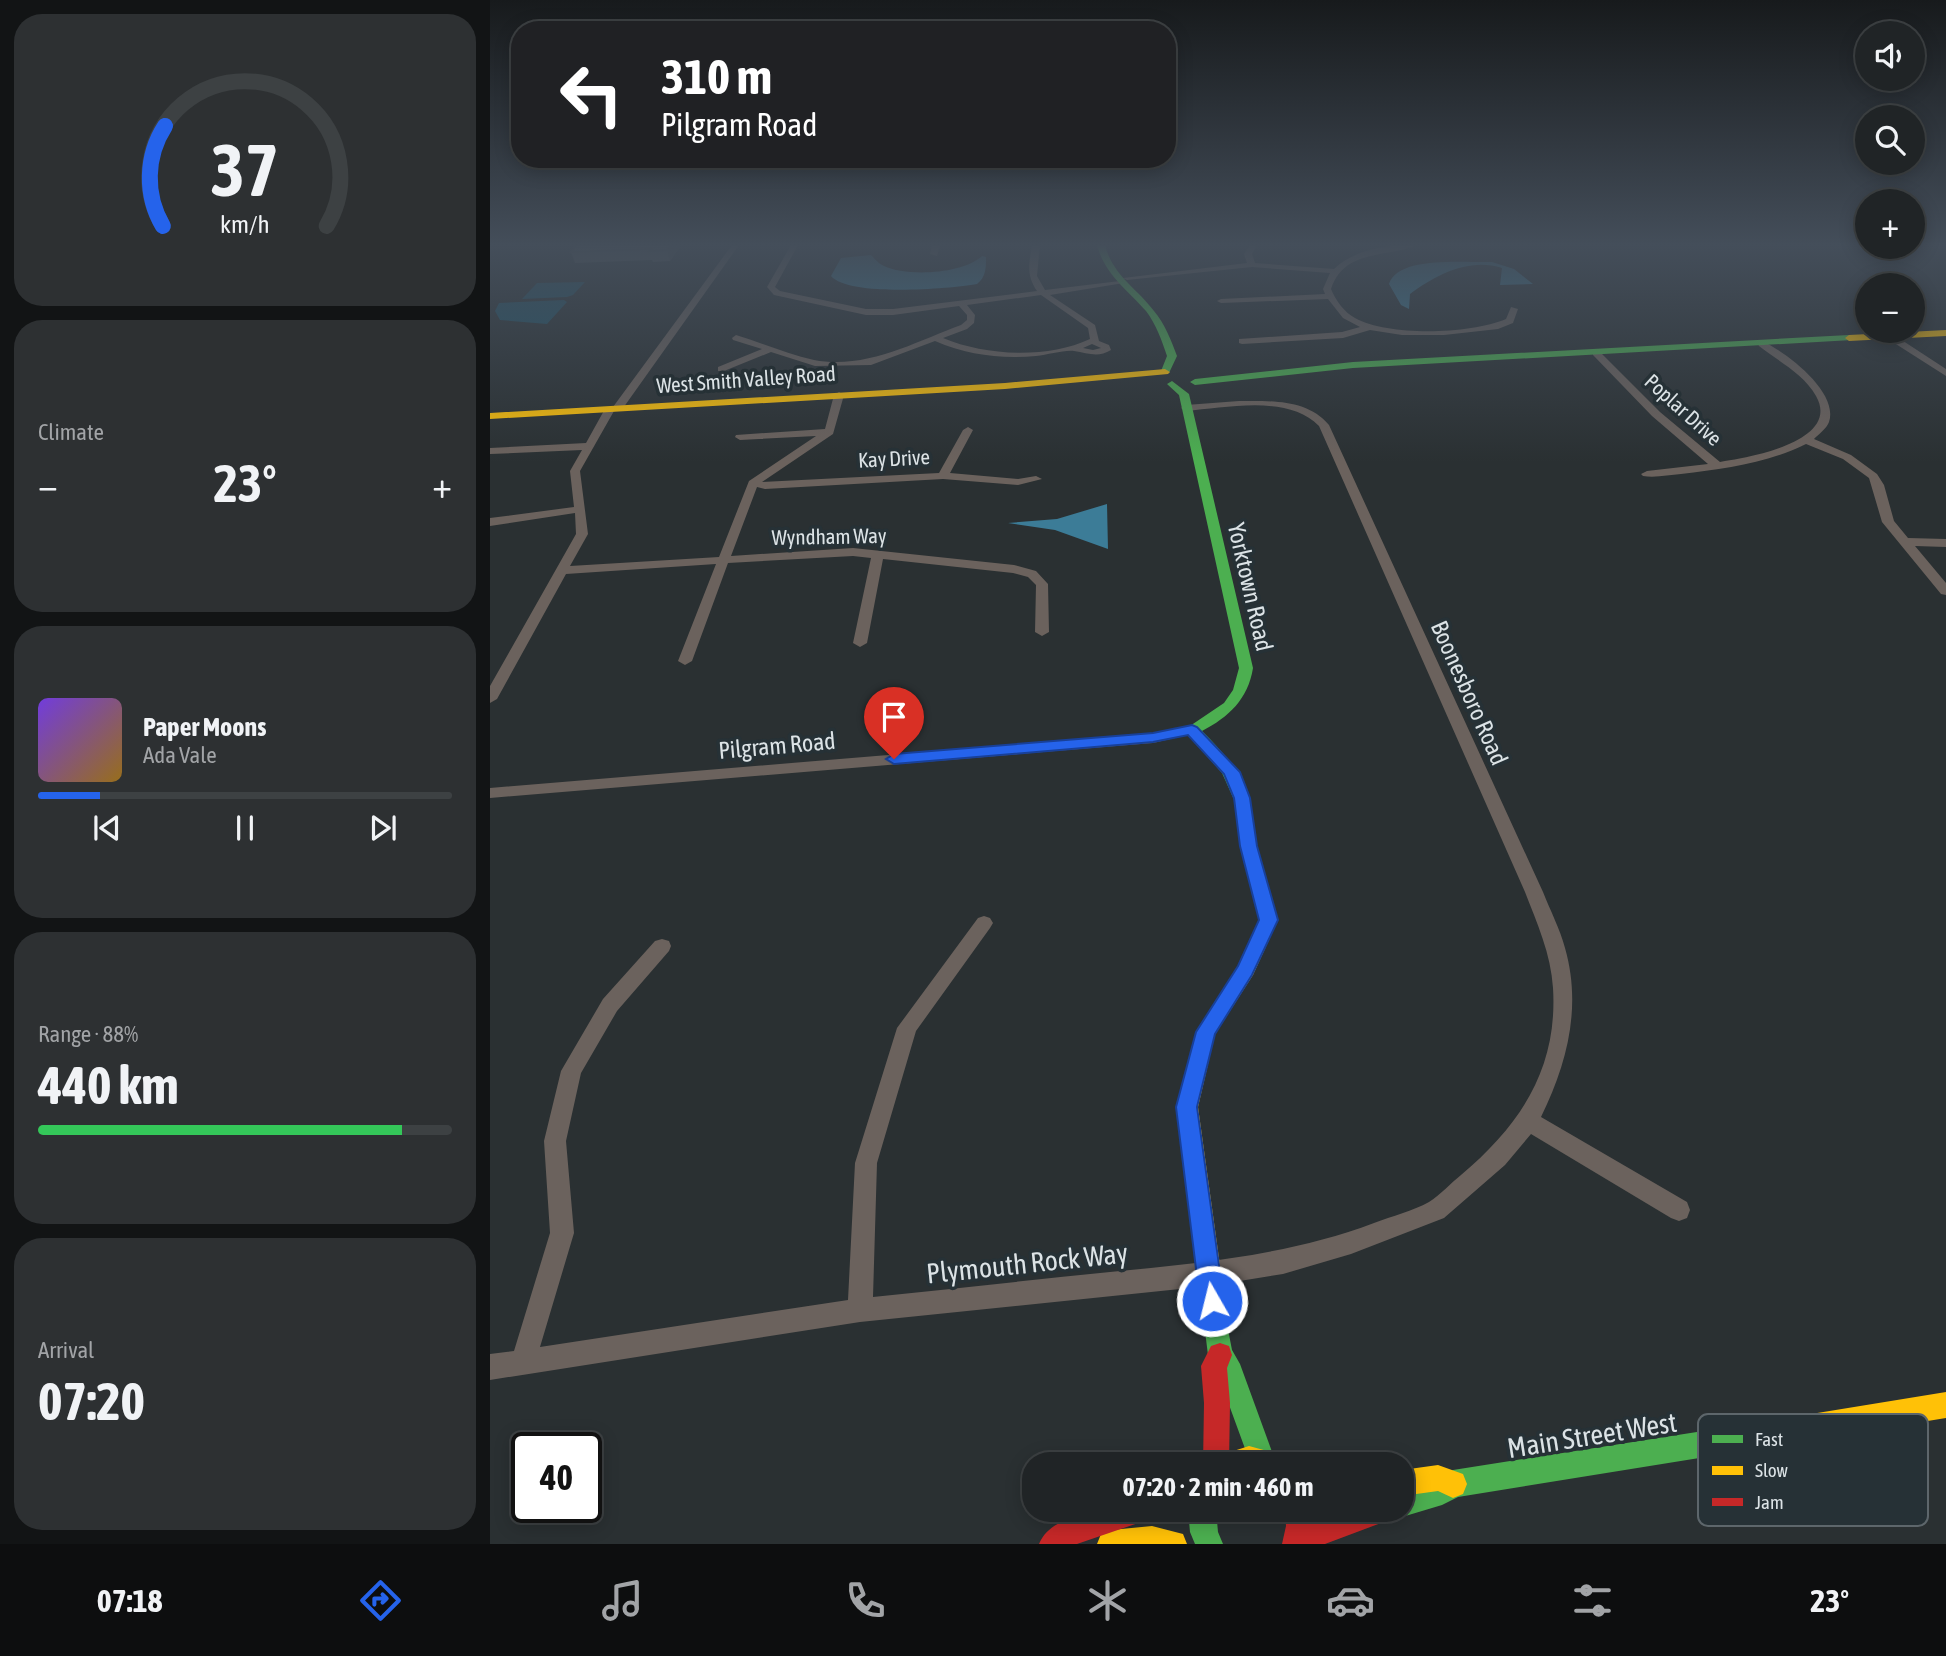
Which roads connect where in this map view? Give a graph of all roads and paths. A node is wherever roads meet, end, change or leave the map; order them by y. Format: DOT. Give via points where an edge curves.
graph roads {
  1 [pos="683,317"];
  2 [pos="971,317"];
  3 [pos="1076,317"];
  4 [pos="1166,317"];
  5 [pos="1348,317"];
  6 [pos="1512,317"];
  7 [pos="1370,327"];
  8 [pos="1946,334"];
  9 [pos="1925,335"];
  10 [pos="736,338"];
  11 [pos="937,339"];
  12 [pos="1855,339"];
  13 [pos="1093,341"];
  14 [pos="1242,341"];
  15 [pos="1900,343"];
  16 [pos="1762,344"];
  17 [pos="1076,349"];
  18 [pos="768,350"];
  19 [pos="1596,353"];
  20 [pos="721,369"];
  21 [pos="1946,373"];
  22 [pos="1182,379"];
  23 [pos="839,395"];
  24 [pos="614,409"];
  25 [pos="490,416"];
  26 [pos="968,430"];
  27 [pos="830,432"];
  28 [pos="740,437"];
  29 [pos="1807,440"];
  30 [pos="589,446"];
  31 [pos="490,452"];
  32 [pos="1716,465"];
  33 [pos="1647,474"];
  34 [pos="943,476"];
  35 [pos="1037,479"];
  36 [pos="753,483"];
  37 [pos="581,509"];
  38 [pos="490,522"];
  39 [pos="1903,542"];
  40 [pos="1946,543"];
  41 [pos="878,554"];
  42 [pos="722,560"];
  43 [pos="565,570"];
  44 [pos="1946,591"];
  45 [pos="1042,632"];
  46 [pos="860,643"];
  47 [pos="685,661"];
  48 [pos="490,699"];
  49 [pos="1192,730"];
  50 [pos="490,793"];
  51 [pos="984,923"];
  52 [pos="662,946"];
  53 [pos="1528,1121"];
  54 [pos="1679,1210"];
  55 [pos="1209,1274"];
  56 [pos="860,1310"];
  57 [pos="1220,1355"];
  58 [pos="523,1362"];
  59 [pos="490,1367"];
  60 [pos="1946,1405"];
  61 [pos="1889,1414"];
  62 [pos="1698,1444"];
  63 [pos="1216,1452"];
  64 [pos="1264,1452"];
  65 [pos="1414,1481"];
  66 [pos="1453,1483"];
  67 [pos="1414,1499"];
  68 [pos="1102,1522"];
  69 [pos="1203,1522"];
  70 [pos="1298,1522"];
  71 [pos="1348,1522"];
  72 [pos="1297,1542"];
  73 [pos="1052,1544"];
  74 [pos="1111,1544"];
  75 [pos="1173,1544"];
  76 [pos="1209,1544"];
  1 -- 24 [label="street"];
  2 -- 11 [label="street"];
  3 -- 13 [label="street" via="1092,327"];
  4 -- 22 [label="main road, Yorktown Road"];
  5 -- 7 [label="street"];
  6 -- 7 [label="street" via="1507,323 1483,328 1411,332"];
  7 -- 14 [label="street" via="1343,335"];
  8 -- 9 [label="main road, West Smith Valley Road"];
  10 -- 18 [label="street"];
  11 -- 17 [label="street" via="986,354"];
  11 -- 18 [label="street" via="871,362 850,364 816,363"];
  12 -- 16 [label="main road, West Smith Valley Road"];
  13 -- 17 [label="street"];
  13 -- 17 [label="street" via="1106,350"];
  15 -- 21 [label="street"];
  16 -- 19 [label="main road, West Smith Valley Road"];
  16 -- 29 [label="street" via="1810,383 1824,403 1818,429"];
  18 -- 20 [label="street"];
  19 -- 22 [label="main road, West Smith Valley Road"];
  19 -- 32 [label="street, Poplar Drive" via="1656,414"];
  22 -- 23 [label="main road, West Smith Valley Road"];
  22 -- 49 [label="main road, Yorktown Road" via="1246,668 1239,698 1222,714"];
  22 -- 53 [label="street, Boonesboro Road" via="1314,414 1324,425 1556,948 1563,987 1561,1034 1546,1086"];
  23 -- 24 [label="main road, West Smith Valley Road"];
  23 -- 27 [label="street"];
  24 -- 25 [label="main road, West Smith Valley Road"];
  24 -- 30 [label="street"];
  26 -- 34 [label="street"];
  27 -- 28 [label="street"];
  27 -- 36 [label="street"];
  29 -- 32 [label="street" via="1781,453"];
  29 -- 39 [label="street" via="1847,457 1873,476 1888,522"];
  30 -- 31 [label="street"];
  30 -- 37 [label="street" via="575,471"];
  32 -- 33 [label="street"];
  34 -- 35 [label="street, Kay Drive" via="1018,482"];
  34 -- 36 [label="street, Kay Drive"];
  36 -- 42 [label="street"];
  37 -- 38 [label="street"];
  37 -- 43 [label="street" via="582,534"];
  39 -- 40 [label="street"];
  39 -- 44 [label="street"];
  41 -- 42 [label="street, Wyndham Way"];
  41 -- 45 [label="street, Wyndham Way" via="1032,574 1042,584"];
  41 -- 46 [label="street"];
  42 -- 43 [label="street, Wyndham Way"];
  42 -- 47 [label="street"];
  43 -- 48 [label="street"];
  49 -- 50 [label="street, Pilgram Road" via="1153,738"];
  49 -- 55 [label="main road" via="1236,779 1248,846 1269,920 1246,970 1206,1032 1187,1107"];
  51 -- 56 [label="street" via="907,1028 866,1163"];
  52 -- 58 [label="street" via="610,1005 571,1071 555,1141 562,1233"];
  53 -- 54 [label="street"];
  53 -- 55 [label="street, Plymouth Rock Way" via="1497,1158 1436,1210 1351,1243 1283,1262"];
  55 -- 56 [label="street, Plymouth Rock Way"];
  55 -- 57 [label="main road"];
  56 -- 58 [label="street, Plymouth Rock Way"];
  57 -- 63 [label="main road" via="1214,1366"];
  57 -- 64 [label="main road"];
  58 -- 59 [label="street, Plymouth Rock Way"];
  60 -- 61 [label="main road, Main Street West"];
  62 -- 66 [label="main road, Main Street West"];
  65 -- 66 [label="main road, Main Street West" via="1438,1478"];
  66 -- 67 [label="main road, Main Street West"];
  68 -- 73 [label="main road"];
  69 -- 76 [label="main road"];
  70 -- 72 [label="main road"];
  71 -- 72 [label="main road"];
  74 -- 75 [label="main road" via="1152,1540"];
}
